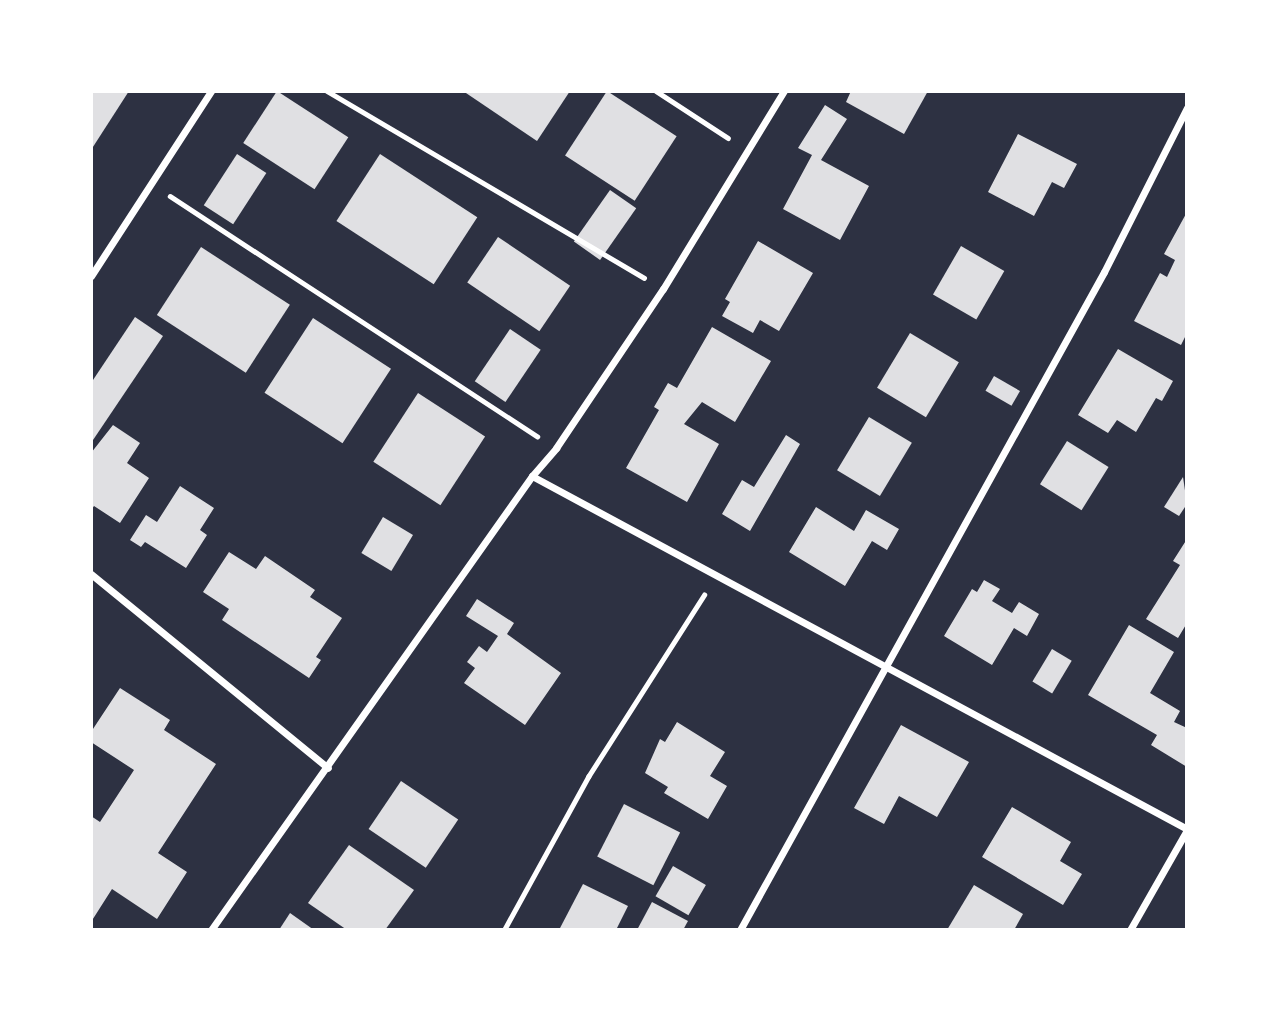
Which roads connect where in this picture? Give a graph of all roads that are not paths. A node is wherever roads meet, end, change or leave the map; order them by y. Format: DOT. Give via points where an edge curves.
graph roads {
  1 [pos="211,91"];
  2 [pos="784,91"];
  3 [pos="1187,108"];
  4 [pos="91,276"];
  5 [pos="532,476"];
  6 [pos="91,574"];
  7 [pos="885,667"];
  8 [pos="328,768"];
  9 [pos="1187,829"];
  10 [pos="211,930"];
  11 [pos="740,930"];
  12 [pos="1130,930"];
  1 -- 4 [label="street"];
  2 -- 5 [label="street" via="663,289 556,449"];
  3 -- 7 [label="street" via="1104,271"];
  5 -- 7 [label="street"];
  5 -- 8 [label="street"];
  6 -- 8 [label="street"];
  7 -- 9 [label="street"];
  7 -- 11 [label="street"];
  8 -- 10 [label="street"];
  9 -- 12 [label="street"];
}
